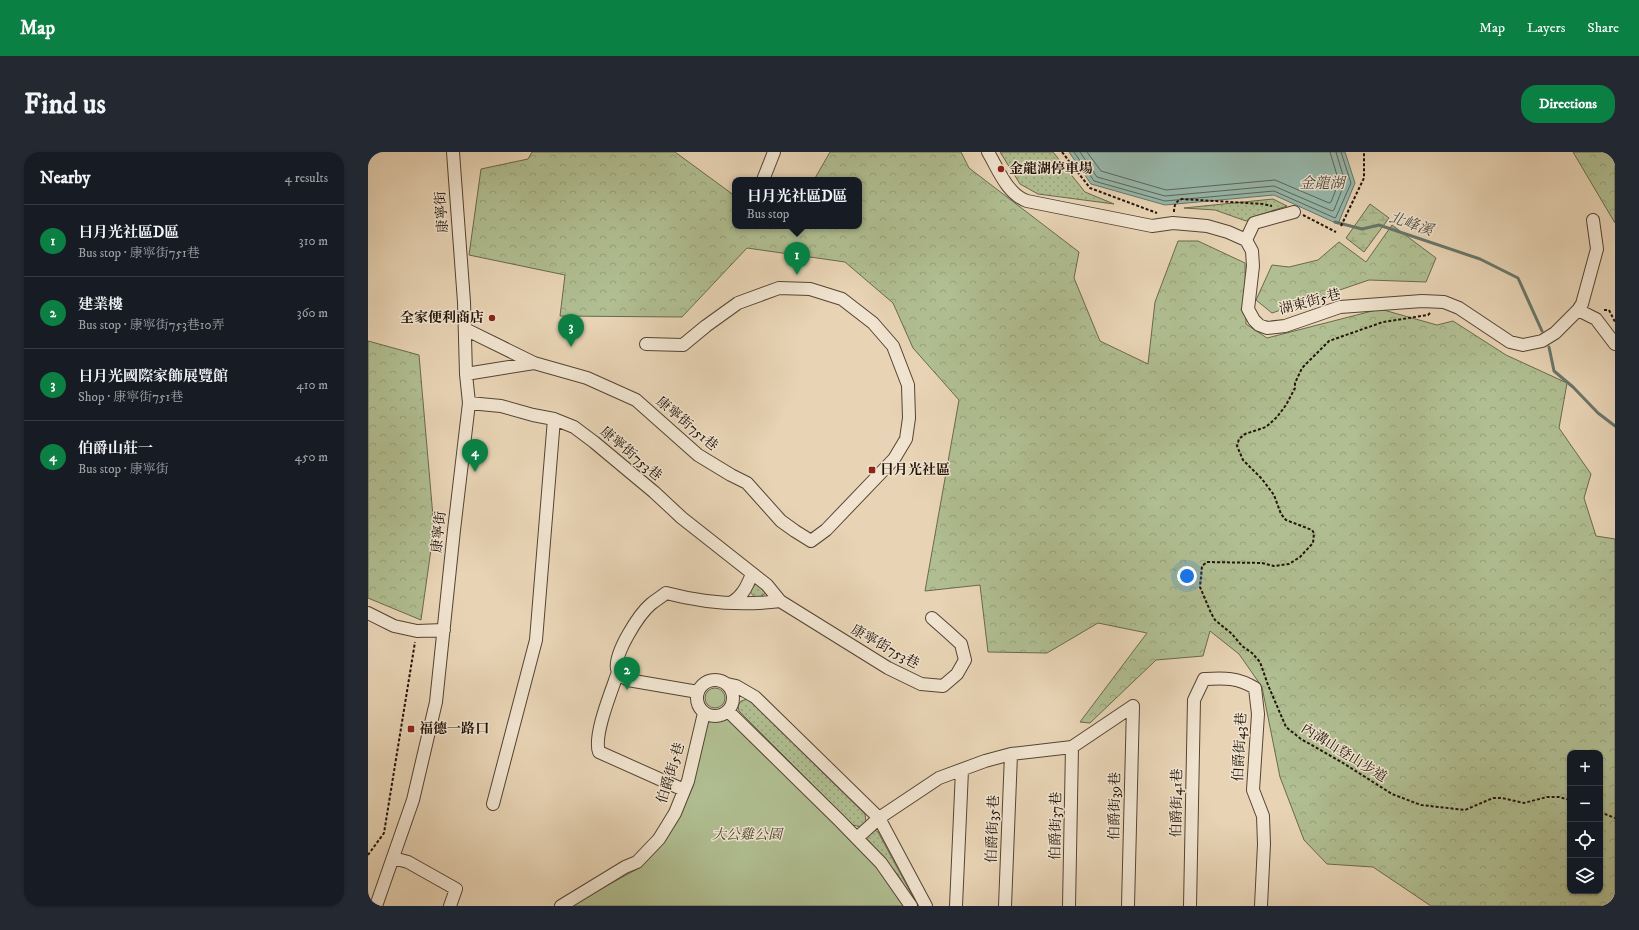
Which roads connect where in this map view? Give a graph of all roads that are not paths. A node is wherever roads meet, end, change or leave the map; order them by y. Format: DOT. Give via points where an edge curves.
graph roads {
  1 [pos="453,152"];
  2 [pos="774,152"];
  3 [pos="988,152"];
  4 [pos="764,177"];
  5 [pos="1294,212"];
  6 [pos="1593,220"];
  7 [pos="1246,240"];
  8 [pos="1578,310"];
  9 [pos="465,329"];
  10 [pos="646,344"];
  11 [pos="1615,344"];
  12 [pos="534,363"];
  13 [pos="466,374"];
  14 [pos="469,403"];
  15 [pos="554,419"];
  16 [pos="752,574"];
  17 [pos="780,601"];
  18 [pos="732,603"];
  19 [pos="368,613"];
  20 [pos="932,618"];
  21 [pos="444,630"];
  22 [pos="618,672"];
  23 [pos="727,684"];
  24 [pos="698,692"];
  25 [pos="1194,700"];
  26 [pos="728,712"];
  27 [pos="704,713"];
  28 [pos="1072,747"];
  29 [pos="1011,754"];
  30 [pos="962,770"];
  31 [pos="684,790"];
  32 [pos="493,804"];
  33 [pos="879,818"];
  34 [pos="857,838"];
  35 [pos="393,858"];
  36 [pos="376,906"];
  37 [pos="450,906"];
  38 [pos="561,906"];
  39 [pos="911,906"];
  40 [pos="926,906"];
  41 [pos="956,906"];
  42 [pos="1005,906"];
  43 [pos="1069,906"];
  44 [pos="1128,906"];
  45 [pos="1190,906"];
  46 [pos="1262,906"];
  1 -- 9 [label="street, 康寧街"];
  2 -- 4 [label="street"];
  3 -- 7 [label="street" via="1011,190 1019,198 1027,201 1152,226 1173,223 1207,226"];
  5 -- 7 [label="street" via="1254,223"];
  6 -- 8 [label="street" via="1597,249 1582,304"];
  7 -- 8 [label="street, 湖東街5巷" via="1252,251 1253,266 1248,309 1254,320 1267,328 1285,326 1340,307 1422,301 1444,302 1459,308 1510,342 1523,345 1542,341 1555,333"];
  8 -- 11 [label="street" via="1596,319"];
  9 -- 12 [label="street, 康寧街751巷"];
  9 -- 13 [label="street, 康寧街"];
  10 -- 12 [label="street, 康寧街751巷" via="683,345 738,303 779,288 810,288 842,299 872,323 894,346 908,384 909,418 906,439 894,459 826,530 811,541 782,521 747,483 698,455 636,400 587,378"];
  12 -- 13 [label="street, 康寧街751巷"];
  13 -- 14 [label="street, 康寧街"];
  14 -- 15 [label="street, 康寧街753巷" via="501,406"];
  14 -- 21 [label="street, 康寧街"];
  15 -- 16 [label="street, 康寧街753巷" via="574,427 594,442"];
  15 -- 32 [label="street" via="536,640"];
  16 -- 17 [label="street, 康寧街753巷" via="771,588"];
  16 -- 18 [label="street" via="744,592"];
  17 -- 18 [label="street"];
  17 -- 20 [label="street, 康寧街753巷" via="888,668 921,684 943,686 957,674 965,660 961,644"];
  18 -- 22 [label="street" via="692,600 666,593 651,604 627,636 618,662"];
  19 -- 21 [label="street" via="394,626 417,631"];
  21 -- 35 [label="street, 康寧街" via="436,702 413,800"];
  22 -- 24 [label="street" via="628,680"];
  22 -- 31 [label="street" via="596,745 599,752"];
  23 -- 24 [label="street" via="722,681 710,681"];
  23 -- 26 [label="street" via="734,701"];
  23 -- 33 [label="street" via="755,696"];
  24 -- 27 [label="street" via="698,706"];
  25 -- 45 [label="street, 伯爵街41巷"];
  25 -- 46 [label="street, 伯爵街43巷" via="1204,679 1244,681 1254,688 1258,714 1253,790 1263,816"];
  26 -- 27 [label="street" via="717,717"];
  26 -- 34 [label="street"];
  27 -- 31 [label="street, 伯爵街5巷"];
  28 -- 29 [label="street"];
  28 -- 43 [label="street, 伯爵街37巷"];
  28 -- 44 [label="street, 伯爵街39巷" via="1133,706"];
  29 -- 30 [label="street"];
  29 -- 42 [label="street, 伯爵街35巷"];
  30 -- 33 [label="street" via="939,778"];
  30 -- 41 [label="street"];
  31 -- 38 [label="street, 伯爵街5巷" via="675,813 659,839 638,862 625,867"];
  33 -- 34 [label="street"];
  33 -- 40 [label="street"];
  34 -- 39 [label="street" via="881,863"];
  35 -- 36 [label="street, 康寧街"];
  35 -- 37 [label="street" via="408,862 456,889"];
}
